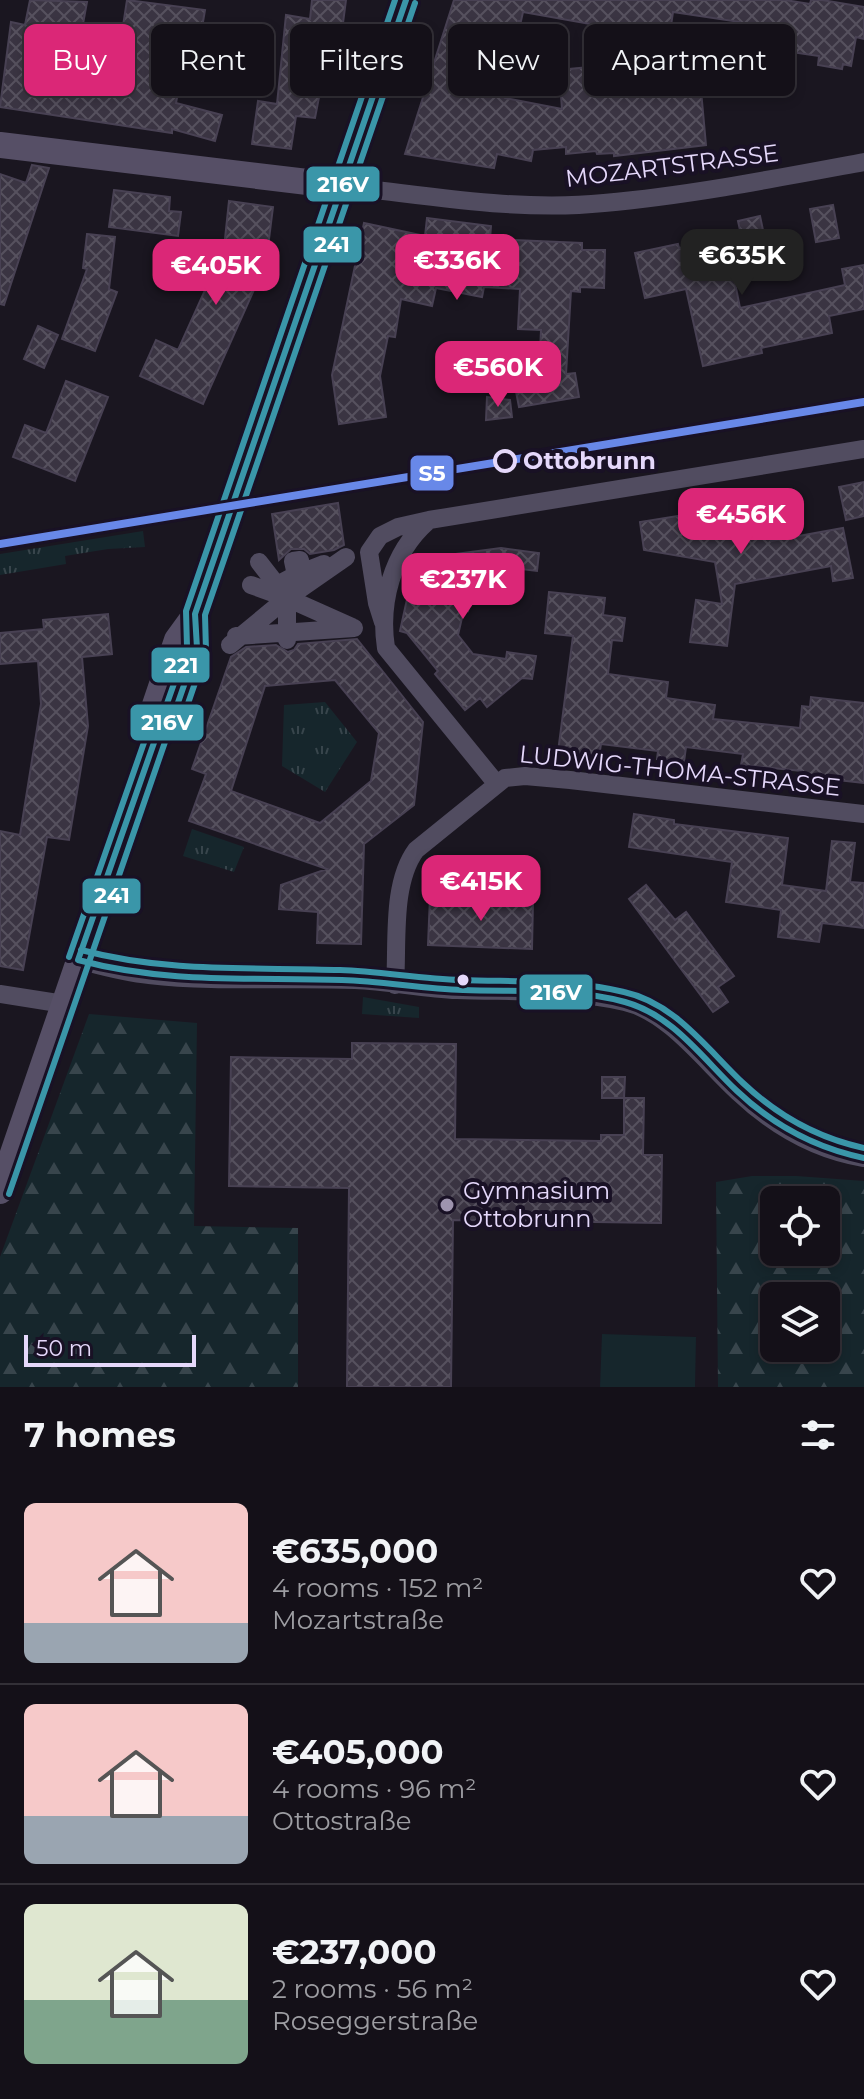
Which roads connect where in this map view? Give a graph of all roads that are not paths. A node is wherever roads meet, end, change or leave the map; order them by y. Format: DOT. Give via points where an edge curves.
graph roads {
  1 [pos="406,0"];
  2 [pos="0,145"];
  3 [pos="864,162"];
  4 [pos="341,186"];
  5 [pos="864,449"];
  6 [pos="429,520"];
  7 [pos="259,562"];
  8 [pos="282,582"];
  9 [pos="383,622"];
  10 [pos="287,637"];
  11 [pos="496,783"];
  12 [pos="864,814"];
  13 [pos="78,960"];
  14 [pos="395,985"];
  15 [pos="0,994"];
  16 [pos="64,1004"];
  17 [pos="864,1158"];
  18 [pos="0,1191"];
  1 -- 4 [label="street"];
  2 -- 4 [label="street"];
  3 -- 4 [label="street, MOZARTSTRASSE" via="600,204 502,203"];
  4 -- 13 [label="street" via="193,618 177,640 154,708 156,737"];
  5 -- 6 [label="street"];
  6 -- 9 [label="street" via="399,554"];
  6 -- 9 [label="street" via="380,536 369,552"];
  7 -- 8 [label="street"];
  8 -- 10 [label="street"];
  8 -- 10 [label="street" via="234,639"];
  8 -- 10 [label="street" via="354,628"];
  9 -- 11 [label="street" via="386,648"];
  11 -- 12 [label="street, LUDWIG-THOMA-STRASSE" via="525,776"];
  11 -- 14 [label="street, LUDWIG-THOMA-STRASSE" via="406,863"];
  13 -- 14 [label="street" via="148,975"];
  13 -- 16 [label="street"];
  14 -- 17 [label="street" via="591,995 630,1003 693,1047 769,1119 832,1152"];
  15 -- 16 [label="street"];
  16 -- 18 [label="street"];
}
